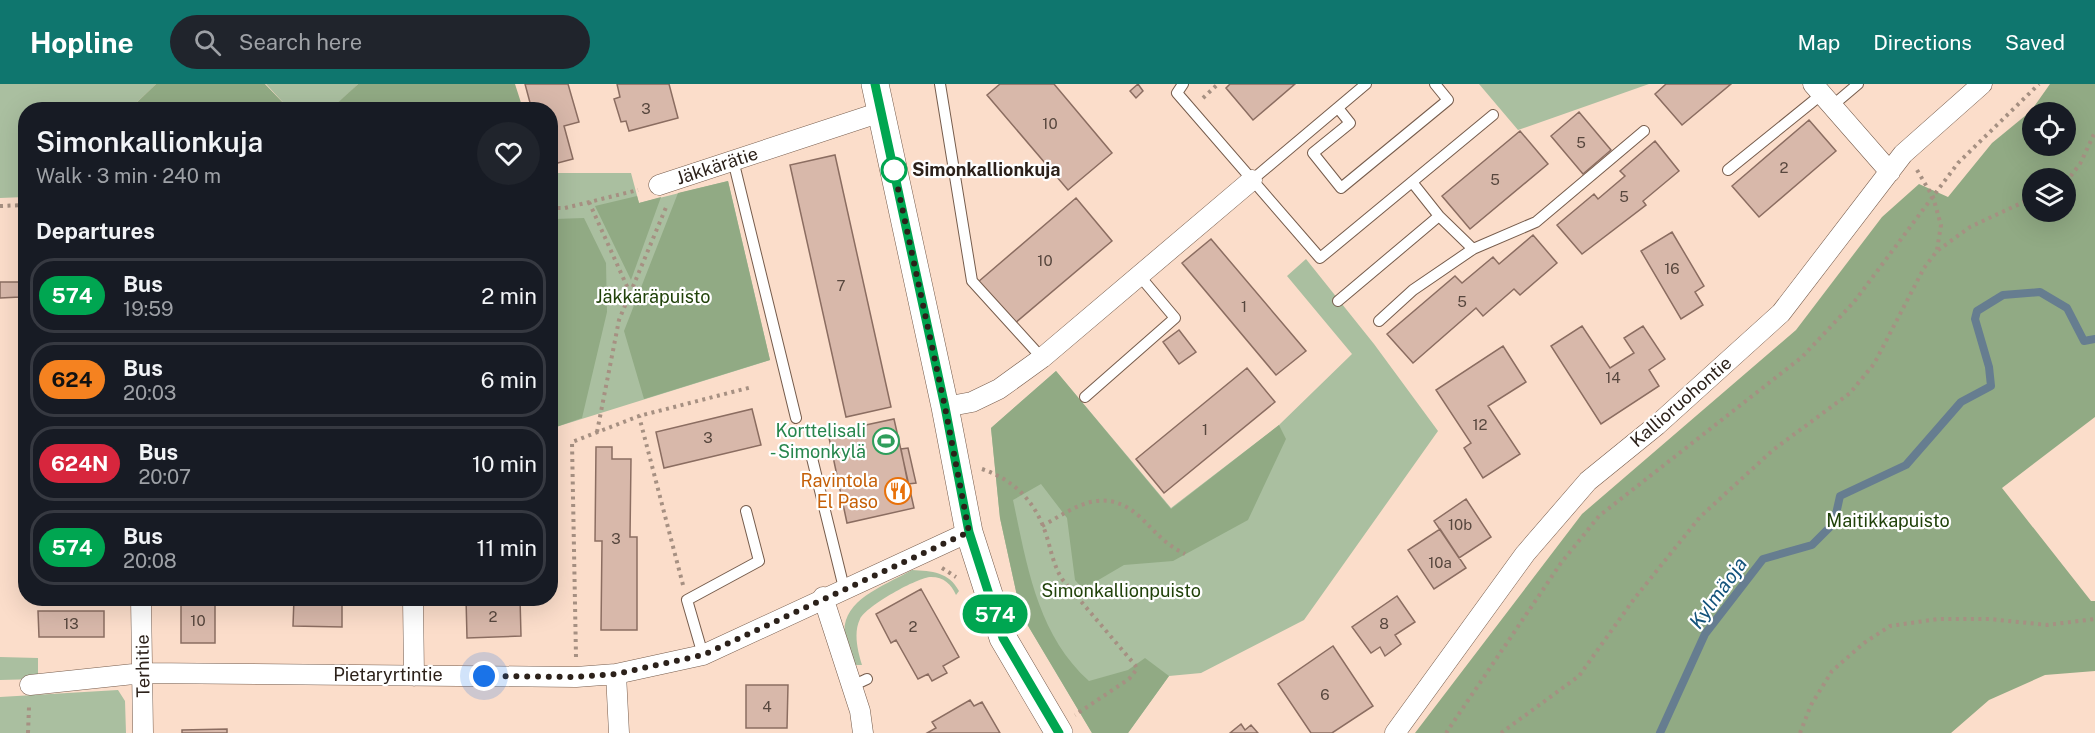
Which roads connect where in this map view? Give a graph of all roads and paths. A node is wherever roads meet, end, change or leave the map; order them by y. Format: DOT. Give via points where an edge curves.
graph roads {
  1 [pos="940,84"];
  2 [pos="1366,84"];
  3 [pos="1435,84"];
  4 [pos="1858,84"];
  5 [pos="1982,84"];
  6 [pos="2039,84"];
  7 [pos="878,85"];
  8 [pos="1180,88"];
  9 [pos="1823,95"];
  10 [pos="1338,108"];
  11 [pos="881,112"];
  12 [pos="1493,115"];
  13 [pos="1644,131"];
  14 [pos="2095,132"];
  15 [pos="1900,150"];
  16 [pos="733,160"];
  17 [pos="2076,169"];
  18 [pos="1728,170"];
  19 [pos="1890,171"];
  20 [pos="1252,180"];
  21 [pos="668,182"];
  22 [pos="1412,182"];
  23 [pos="1933,197"];
  24 [pos="589,202"];
  25 [pos="2022,203"];
  26 [pos="18,205"];
  27 [pos="0,206"];
  28 [pos="558,208"];
  29 [pos="1439,216"];
  30 [pos="1473,249"];
  31 [pos="1937,251"];
  32 [pos="1138,274"];
  33 [pos="630,293"];
  34 [pos="1338,301"];
  35 [pos="1379,321"];
  36 [pos="1041,358"];
  37 [pos="752,387"];
  38 [pos="1085,397"];
  39 [pos="945,407"];
  40 [pos="639,416"];
  41 [pos="796,418"];
  42 [pos="597,432"];
  43 [pos="812,458"];
  44 [pos="980,458"];
  45 [pos="981,469"];
  46 [pos="982,475"];
  47 [pos="746,511"];
  48 [pos="1042,526"];
  49 [pos="969,532"];
  50 [pos="1185,554"];
  51 [pos="844,588"];
  52 [pos="823,597"];
  53 [pos="687,600"];
  54 [pos="141,606"];
  55 [pos="413,606"];
  56 [pos="2095,619"];
  57 [pos="703,655"];
  58 [pos="143,673"];
  59 [pos="616,674"];
  60 [pos="414,676"];
  61 [pos="576,677"];
  62 [pos="30,685"];
  63 [pos="1065,726"];
  64 [pos="143,733"];
  65 [pos="619,733"];
  66 [pos="863,733"];
  67 [pos="1395,733"];
  68 [pos="1446,733"];
  69 [pos="1501,733"];
  70 [pos="1800,733"];
  1 -- 36 [label="lane" via="972,281"];
  2 -- 10 [label="lane"];
  3 -- 10 [label="lane" via="1448,100 1341,188 1313,153 1350,123"];
  4 -- 9 [label="lane"];
  5 -- 15 [label="street, Kallioruohontie"];
  6 -- 23 [label="path" via="1981,138"];
  7 -- 11 [label="main road"];
  8 -- 20 [label="lane"];
  9 -- 18 [label="lane"];
  9 -- 19 [label="street"];
  10 -- 20 [label="lane"];
  11 -- 16 [label="street, Jäkkärätie"];
  11 -- 39 [label="main road"];
  12 -- 22 [label="lane"];
  13 -- 30 [label="lane" via="1536,222"];
  14 -- 17 [label="path"];
  15 -- 19 [label="street, Kallioruohontie"];
  15 -- 23 [label="path"];
  16 -- 21 [label="street, Jäkkärätie"];
  16 -- 41 [label="lane"];
  19 -- 67 [label="street, Kallioruohontie" via="1781,313 1657,425 1588,481 1525,554"];
  20 -- 22 [label="lane" via="1320,258"];
  20 -- 32 [label="street"];
  21 -- 24 [label="path, Jäkkärätie"];
  21 -- 33 [label="path"];
  22 -- 29 [label="lane"];
  23 -- 31 [label="path" via="1941,225"];
  23 -- 68 [label="path" via="1854,302 1802,357 1599,516 1561,562"];
  24 -- 28 [label="path, Jäkkärätie"];
  24 -- 33 [label="path"];
  25 -- 31 [label="path" via="1970,227"];
  26 -- 27 [label="path"];
  29 -- 30 [label="lane"];
  29 -- 34 [label="lane"];
  30 -- 35 [label="lane" via="1413,290"];
  31 -- 69 [label="path" via="1924,268 1874,364 1850,393 1773,450 1700,517 1580,675"];
  32 -- 36 [label="street"];
  32 -- 38 [label="lane" via="1175,318"];
  33 -- 42 [label="path" via="619,320"];
  36 -- 39 [label="street" via="999,389 972,402"];
  37 -- 40 [label="path"];
  39 -- 49 [label="main road"];
  40 -- 42 [label="path"];
  40 -- 53 [label="path"];
  42 -- 61 [label="path" via="572,442"];
  43 -- 51 [label="lane"];
  44 -- 45 [label="path"];
  45 -- 46 [label="path"];
  45 -- 48 [label="path" via="1004,477 1032,506"];
  47 -- 53 [label="lane" via="759,561"];
  48 -- 50 [label="path" via="1085,502 1114,502 1139,516 1166,545"];
  48 -- 63 [label="path" via="1062,579 1137,669"];
  49 -- 51 [label="street, Pietaryrtintie"];
  49 -- 63 [label="main road" via="1003,638"];
  51 -- 52 [label="street, Pietaryrtintie"];
  52 -- 57 [label="street, Pietaryrtintie"];
  52 -- 66 [label="street" via="860,682"];
  53 -- 57 [label="lane"];
  54 -- 58 [label="street, Terhitie"];
  55 -- 60 [label="street"];
  56 -- 70 [label="path" via="2047,626 1990,619 1938,619 1890,626 1832,671 1810,705"];
  57 -- 59 [label="street, Pietaryrtintie"];
  58 -- 60 [label="street, Pietaryrtintie"];
  58 -- 62 [label="street, Pietaryrtintie"];
  58 -- 64 [label="street, Terhitie"];
  59 -- 61 [label="street, Pietaryrtintie"];
  59 -- 65 [label="street"];
  60 -- 61 [label="street, Pietaryrtintie"];
}
